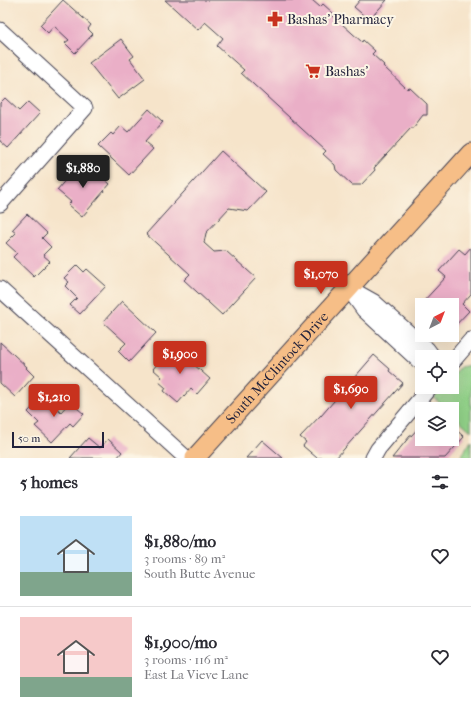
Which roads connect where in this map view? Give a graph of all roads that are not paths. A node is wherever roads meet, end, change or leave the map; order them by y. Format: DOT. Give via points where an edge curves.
graph roads {
  1 [pos="0,30"];
  2 [pos="471,153"];
  3 [pos="0,204"];
  4 [pos="349,288"];
  5 [pos="0,289"];
  6 [pos="471,340"];
  7 [pos="428,350"];
  8 [pos="459,354"];
  9 [pos="415,357"];
  10 [pos="424,394"];
  11 [pos="186,458"];
  12 [pos="195,458"];
  13 [pos="373,458"];
  1 -- 3 [label="street" via="85,108"];
  2 -- 4 [label="main road, South McClintock Drive"];
  4 -- 7 [label="street" via="374,302"];
  4 -- 9 [label="street" via="364,310"];
  4 -- 12 [label="main road, South McClintock Drive"];
  5 -- 11 [label="street"];
  6 -- 8 [label="street"];
  10 -- 13 [label="street"];
}
